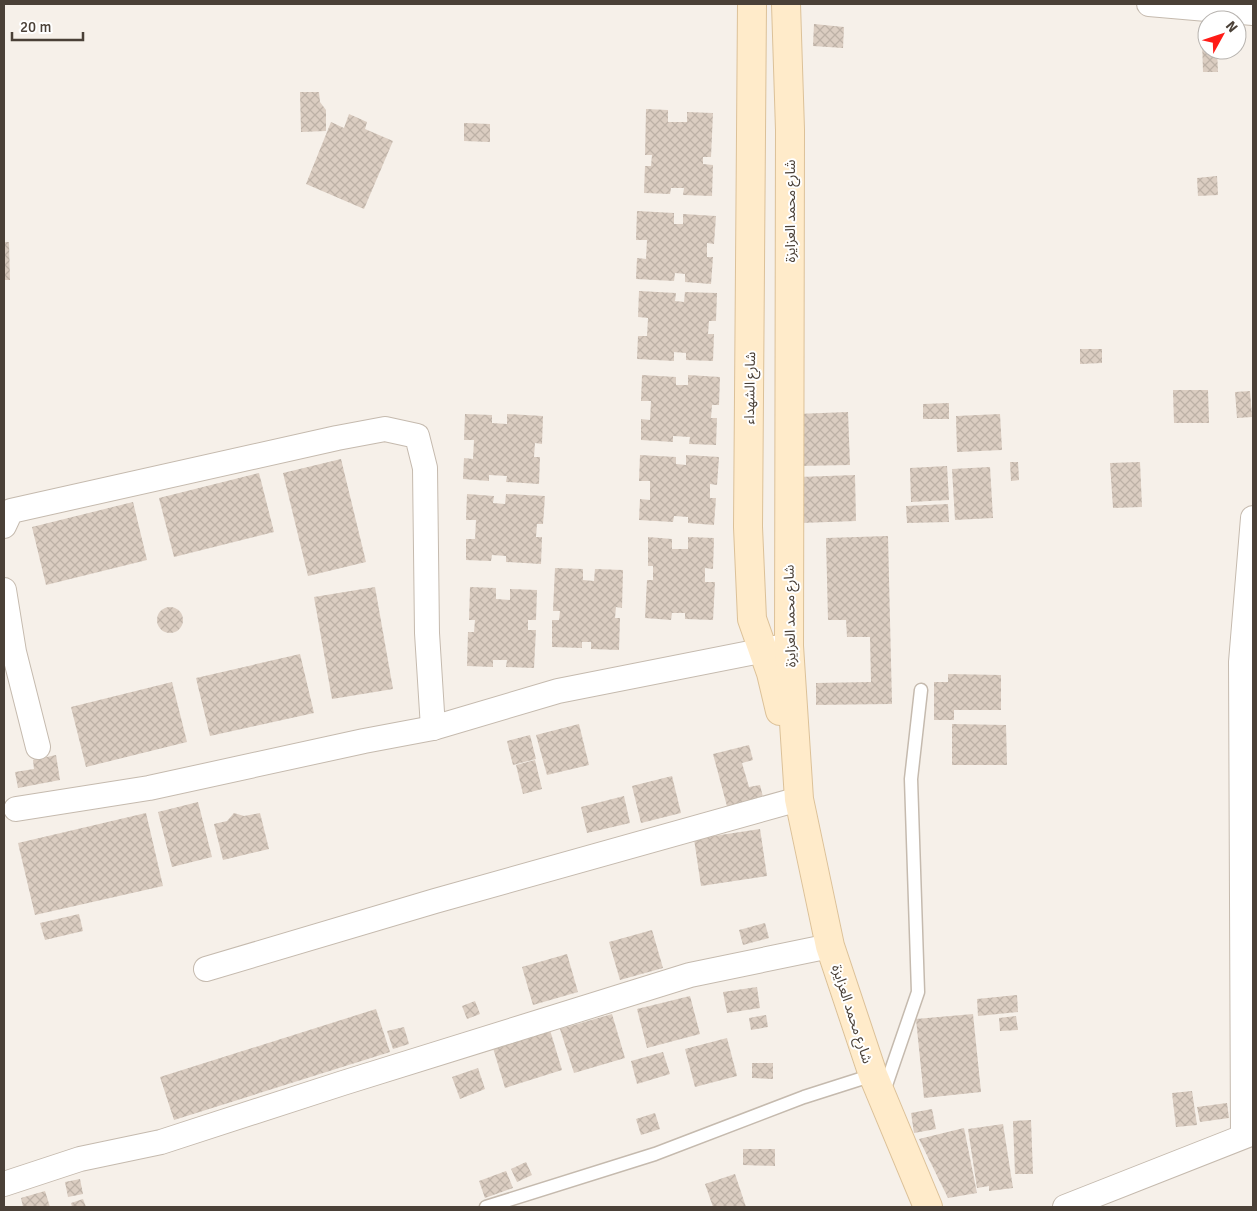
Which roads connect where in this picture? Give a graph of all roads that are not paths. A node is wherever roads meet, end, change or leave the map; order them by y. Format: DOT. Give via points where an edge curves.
graph roads {
  1 [pos="752,4"];
  2 [pos="786,4"];
  3 [pos="1148,4"];
  4 [pos="1253,13"];
  5 [pos="1253,518"];
  6 [pos="4,526"];
  7 [pos="4,590"];
  8 [pos="789,646"];
  9 [pos="762,649"];
  10 [pos="921,690"];
  11 [pos="432,728"];
  12 [pos="38,747"];
  13 [pos="797,765"];
  14 [pos="799,799"];
  15 [pos="10,810"];
  16 [pos="830,946"];
  17 [pos="206,969"];
  18 [pos="877,1086"];
  19 [pos="1248,1135"];
  20 [pos="4,1184"];
  21 [pos="486,1207"];
  22 [pos="928,1207"];
  23 [pos="1065,1207"];
  1 -- 9 [label="main road, شارع الشهداء" via="748,527 752,619"];
  2 -- 8 [label="main road, شارع محمد العزايزة" via="790,130"];
  3 -- 4 [label="street"];
  5 -- 19 [label="street" via="1241,662"];
  6 -- 11 [label="street" via="11,511 337,438 385,429 417,436 425,468"];
  7 -- 12 [label="street" via="14,652"];
  8 -- 9 [label="street"];
  8 -- 13 [label="main road, شارع محمد العزايزة"];
  9 -- 11 [label="street" via="558,690"];
  9 -- 13 [label="main road, شارع الشهداء" via="771,673 785,737"];
  10 -- 18 [label="lane" via="911,779 918,992"];
  11 -- 15 [label="street" via="149,788"];
  13 -- 14 [label="main road, شارع محمد العزايزة"];
  14 -- 16 [label="main road, شارع محمد العزايزة"];
  14 -- 17 [label="street" via="434,901"];
  16 -- 18 [label="main road, شارع محمد العزايزة"];
  16 -- 20 [label="street" via="690,975 162,1142 80,1159"];
  18 -- 21 [label="lane" via="804,1098 655,1154"];
  18 -- 22 [label="main road, شارع محمد العزايزة"];
  19 -- 23 [label="street"];
}
